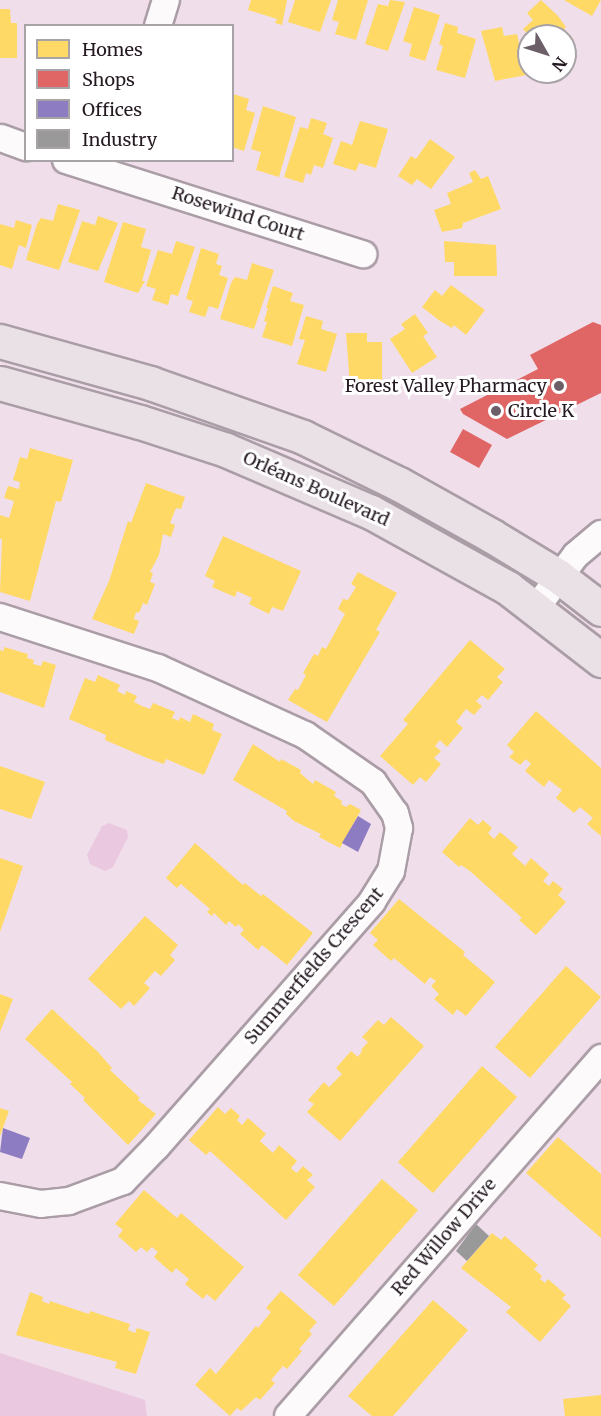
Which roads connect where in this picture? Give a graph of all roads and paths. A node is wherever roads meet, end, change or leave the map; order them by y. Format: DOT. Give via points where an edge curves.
graph roads {
  1 [pos="166,0"];
  2 [pos="159,24"];
  3 [pos="1,138"];
  4 [pos="24,146"];
  5 [pos="80,162"];
  6 [pos="114,167"];
  7 [pos="363,254"];
  8 [pos="0,341"];
  9 [pos="0,382"];
  10 [pos="601,534"];
  11 [pos="558,576"];
  12 [pos="536,608"];
  13 [pos="601,609"];
  14 [pos="0,617"];
  15 [pos="601,660"];
  16 [pos="601,1058"];
  17 [pos="0,1196"];
  18 [pos="288,1416"];
  1 -- 2 [label="street"];
  3 -- 4 [label="street"];
  5 -- 6 [label="street, Rosewind Court"];
  6 -- 7 [label="street, Rosewind Court"];
  8 -- 11 [label="main road, Orléans Boulevard" via="160,386 303,437 399,484"];
  9 -- 12 [label="main road, Orléans Boulevard" via="140,422 260,463 408,530"];
  10 -- 11 [label="street"];
  11 -- 12 [label="street"];
  11 -- 13 [label="main road, Orléans Boulevard"];
  12 -- 15 [label="main road, Orléans Boulevard"];
  14 -- 17 [label="street, Summerfields Crescent" via="159,668 305,735 373,782 395,813 399,828 391,871 372,902 123,1181 69,1201 41,1204"];
  16 -- 18 [label="street, Red Willow Drive"];
}
